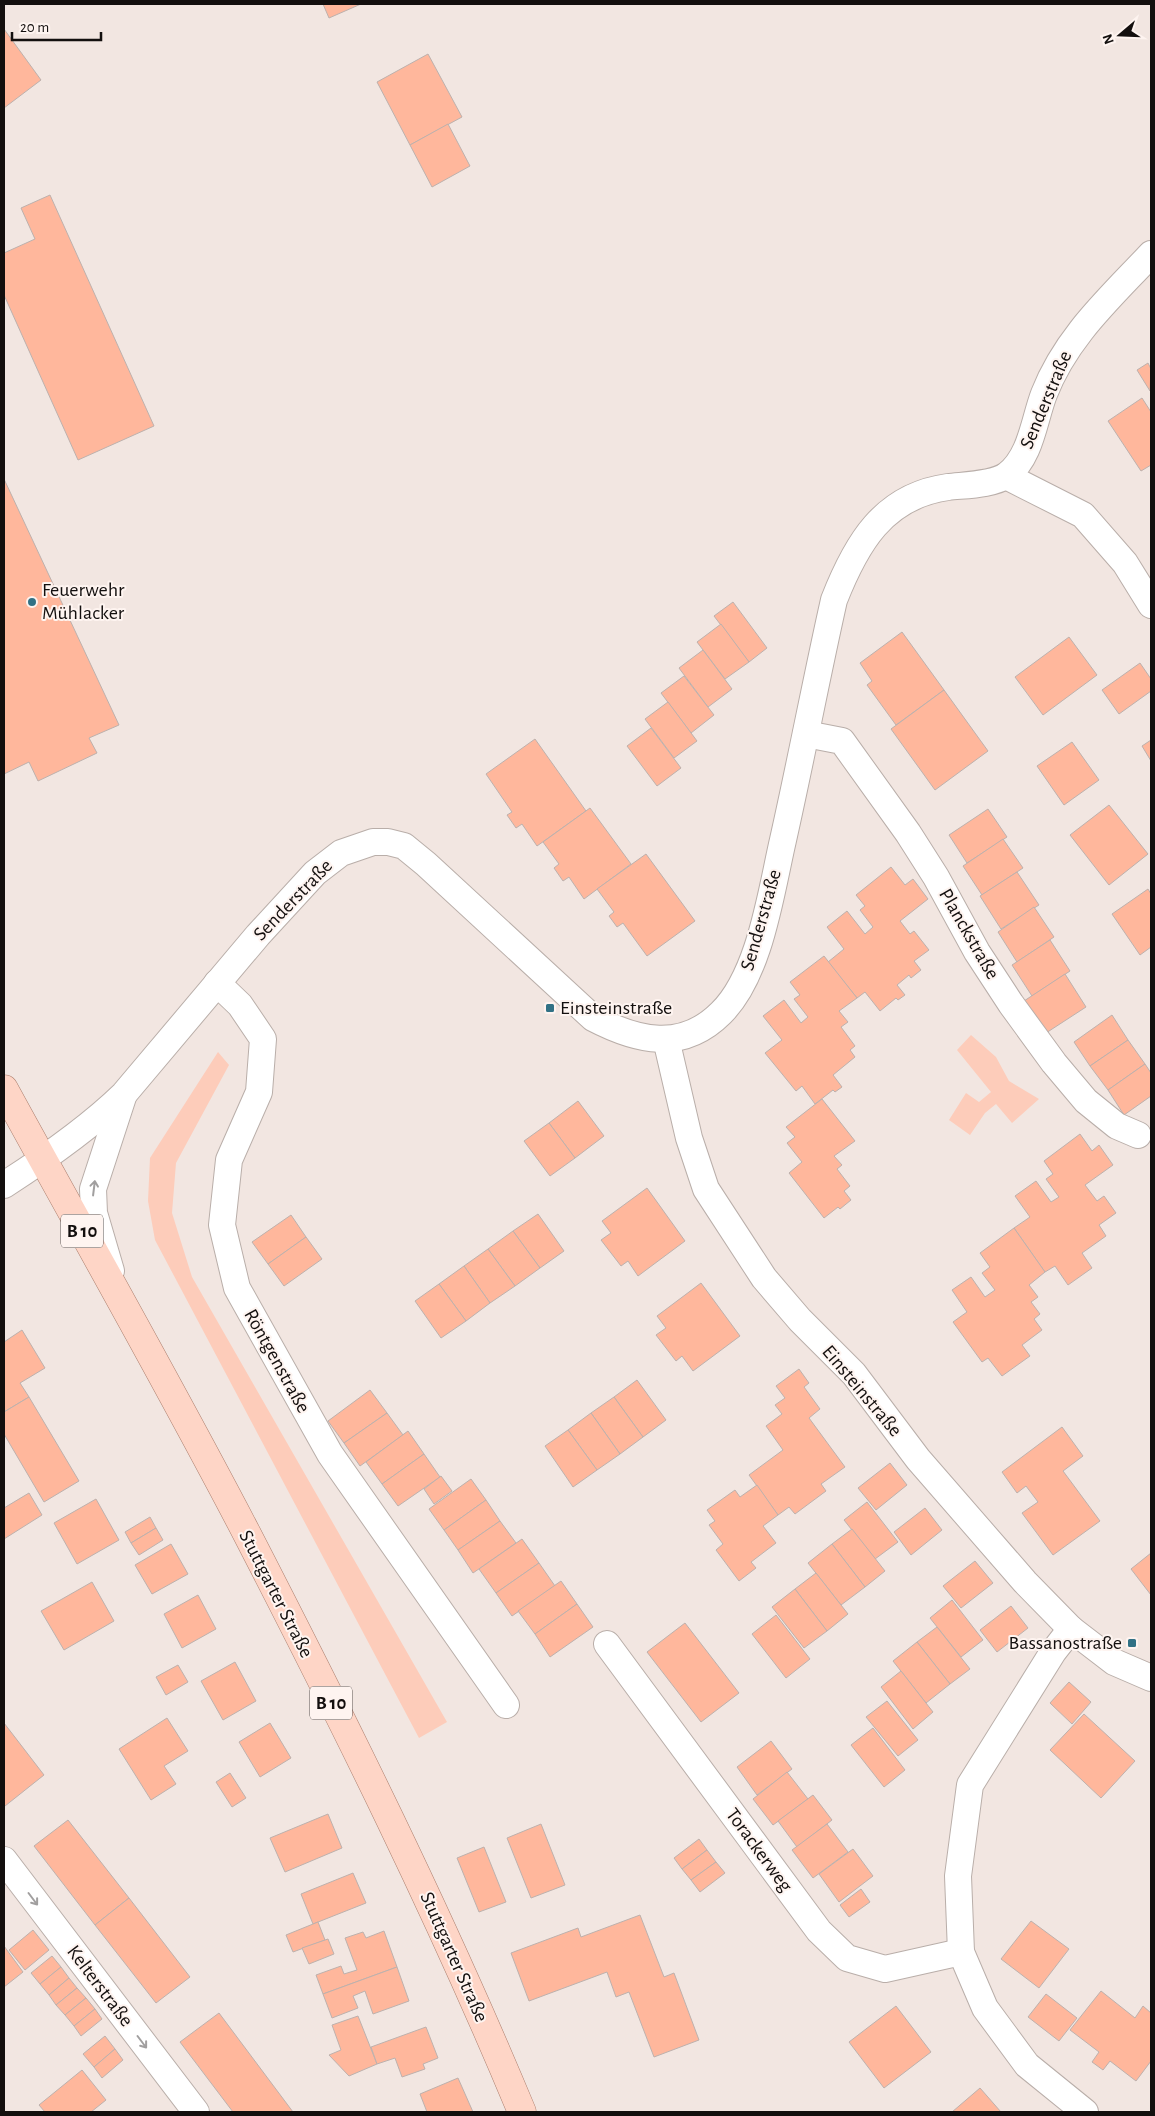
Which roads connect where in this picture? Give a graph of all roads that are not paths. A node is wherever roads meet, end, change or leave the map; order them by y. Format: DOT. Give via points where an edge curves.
graph roads {
  1 [pos="1151,254"];
  2 [pos="1006,476"];
  3 [pos="1151,605"];
  4 [pos="806,734"];
  5 [pos="217,983"];
  6 [pos="666,1039"];
  7 [pos="4,1089"];
  8 [pos="124,1094"];
  9 [pos="1138,1135"];
  10 [pos="42,1160"];
  11 [pos="4,1185"];
  12 [pos="121,1303"];
  13 [pos="1072,1629"];
  14 [pos="607,1644"];
  15 [pos="1151,1678"];
  16 [pos="506,1705"];
  17 [pos="4,1860"];
  18 [pos="961,1952"];
  19 [pos="196,2112"];
  20 [pos="522,2112"];
  21 [pos="1085,2112"];
  1 -- 2 [label="street, Senderstraße" via="1068,346 1044,393 1028,446"];
  2 -- 3 [label="street" via="1083,514 1125,564"];
  2 -- 4 [label="street, Senderstraße" via="921,493 886,514 869,532 846,570 834,600"];
  4 -- 6 [label="street, Senderstraße" via="766,915 748,971 722,1012 688,1036"];
  4 -- 9 [label="street, Planckstraße" via="842,741 908,833 977,952 1054,1063 1086,1101 1117,1126"];
  5 -- 6 [label="street, Senderstraße" via="315,873 341,853 372,842 388,842 404,846 426,864 593,1018 644,1038"];
  5 -- 8 [label="street, Senderstraße"];
  5 -- 16 [label="street, Röntgenstraße" via="240,1005 263,1039 259,1092 229,1160 222,1225 237,1288 330,1454"];
  6 -- 13 [label="street, Einsteinstraße" via="689,1138 706,1189 764,1278 854,1374 918,1459 1025,1582"];
  7 -- 10 [label="main road, Stuttgarter Straße / B 10"];
  8 -- 10 [label="street, Senderstraße"];
  12 -- 8 [label="street, Senderstraße, one-way" via="94,1213 93,1189"];
  10 -- 11 [label="street, Senderstraße"];
  10 -- 12 [label="main road, Stuttgarter Straße / B 10"];
  12 -- 20 [label="main road, Stuttgarter Straße / B 10" via="246,1534 371,1783 428,1899"];
  13 -- 15 [label="street, Einsteinstraße" via="1114,1662"];
  13 -- 18 [label="street" via="1053,1652 970,1785 958,1876"];
  14 -- 18 [label="street, Torackerweg" via="819,1931 847,1958 885,1969"];
  17 -- 19 [label="street, Kelterstraße, one-way"];
  18 -- 21 [label="street" via="985,2008 1027,2065"];
}
